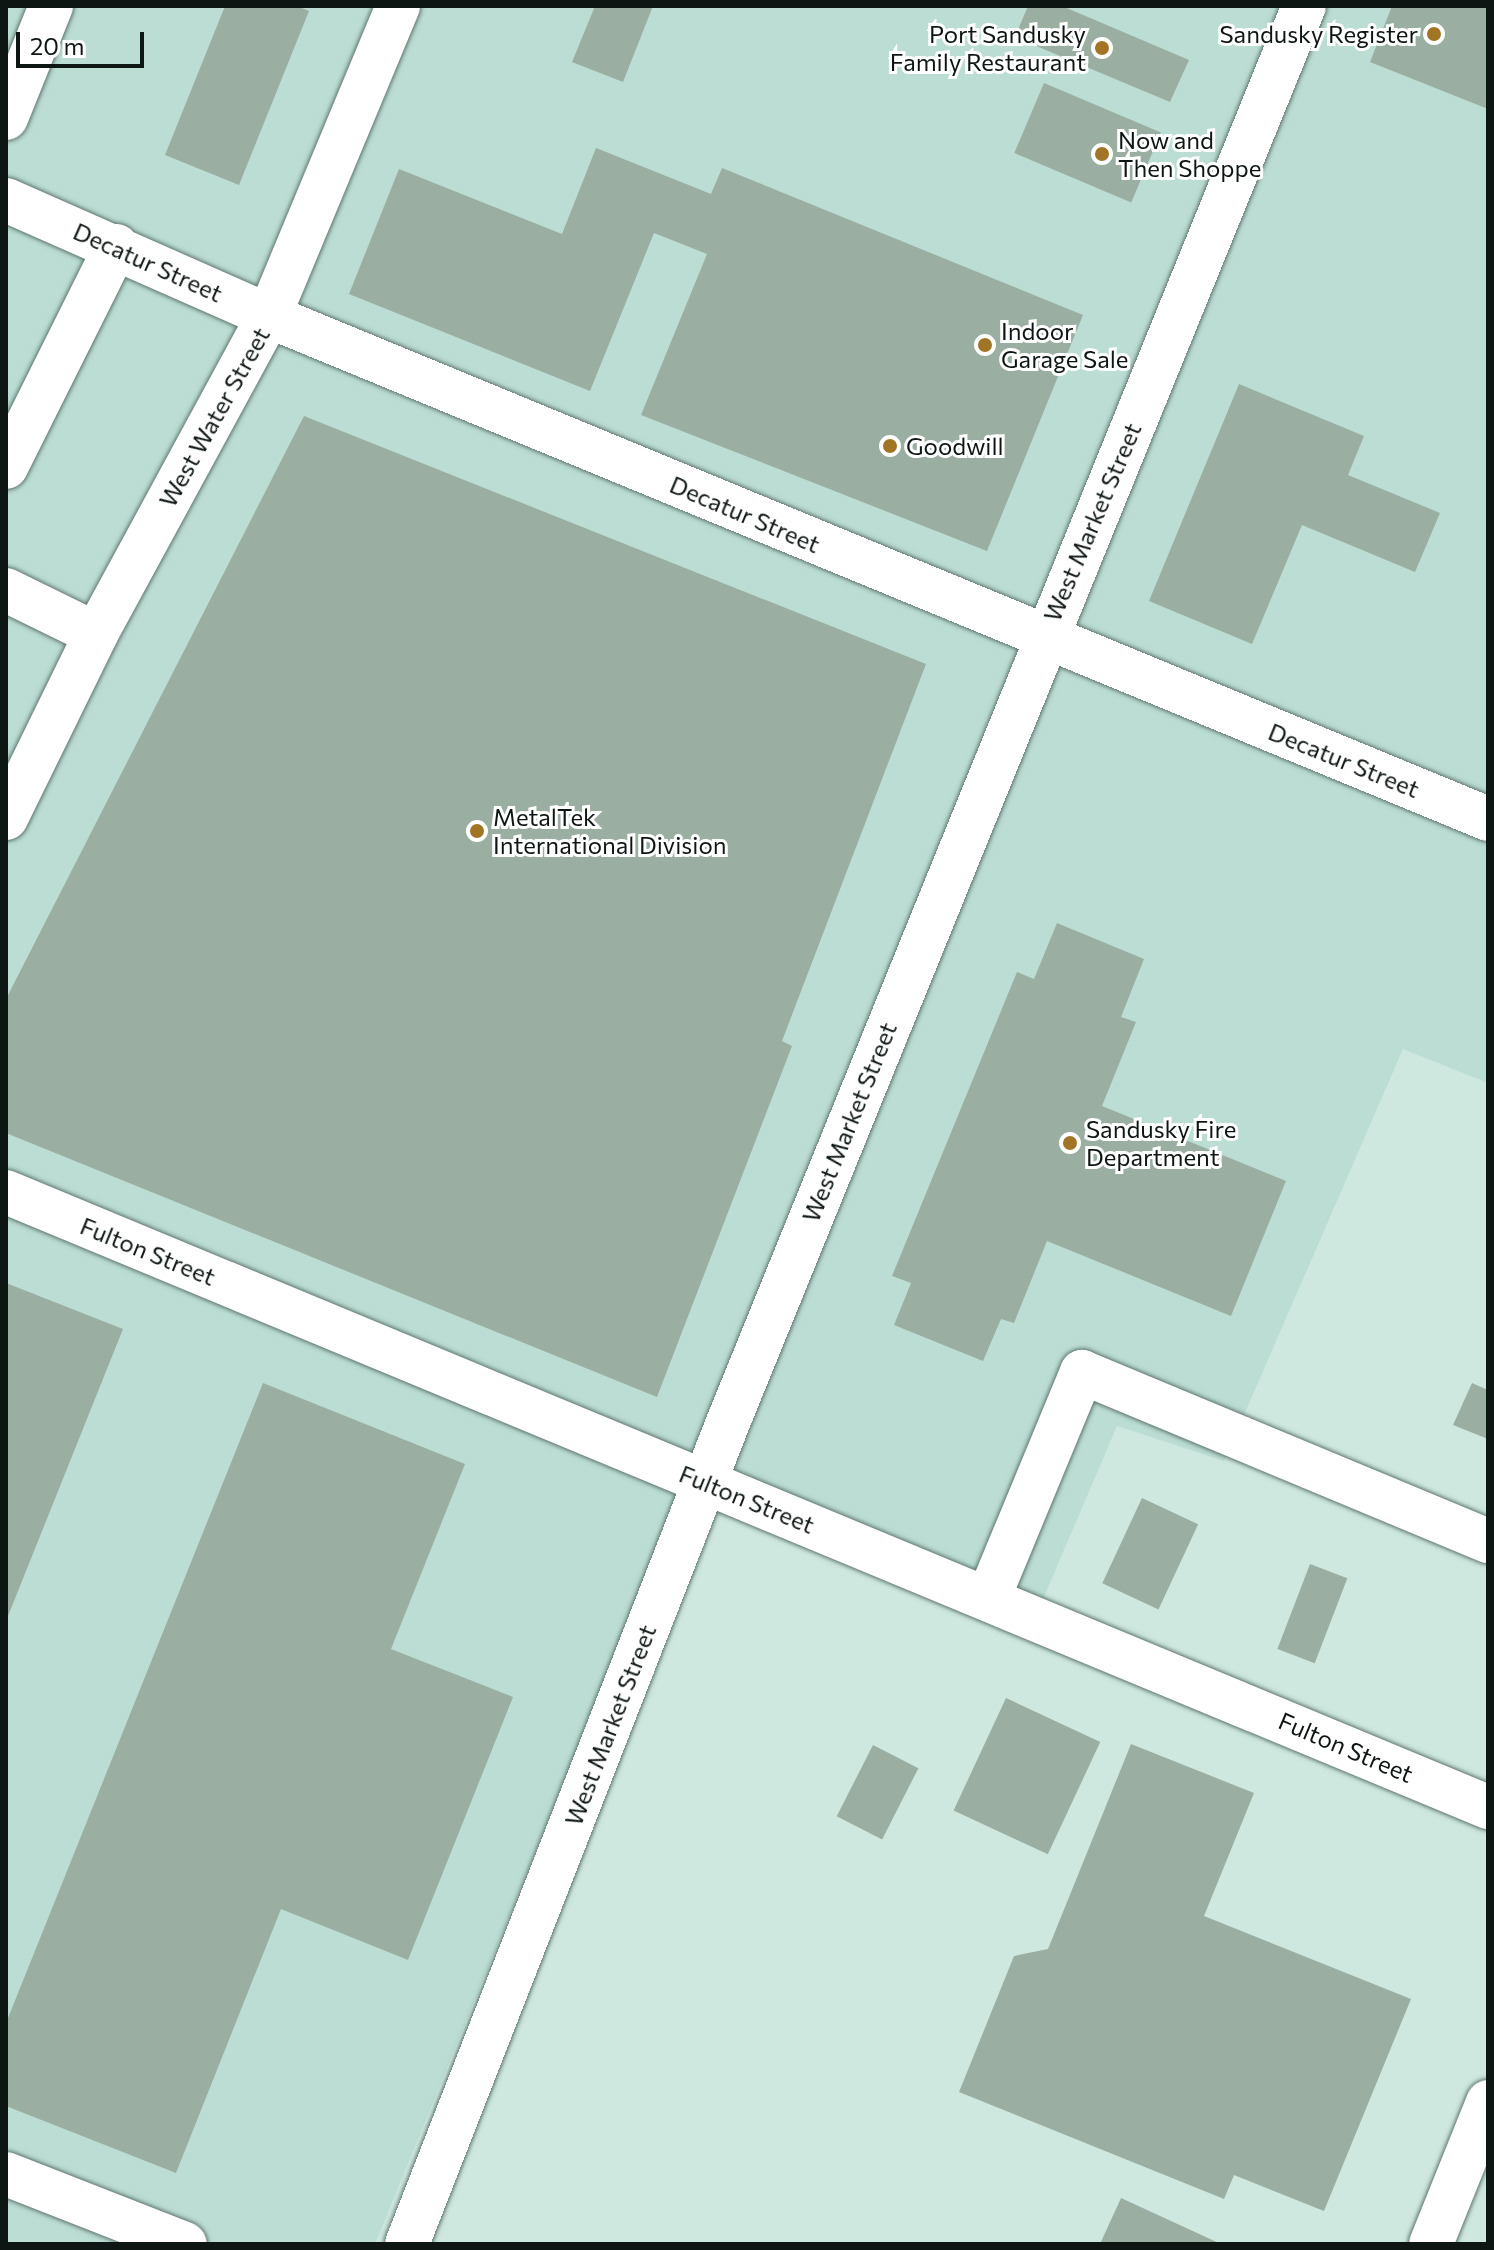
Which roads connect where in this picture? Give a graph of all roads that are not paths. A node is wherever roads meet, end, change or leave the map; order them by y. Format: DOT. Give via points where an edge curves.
graph roads {
  1 [pos="51,6"];
  2 [pos="398,6"];
  3 [pos="1304,6"];
  4 [pos="6,118"];
  5 [pos="6,200"];
  6 [pos="116,246"];
  7 [pos="269,316"];
  8 [pos="6,467"];
  9 [pos="6,590"];
  10 [pos="96,634"];
  11 [pos="1044,637"];
  12 [pos="6,818"];
  13 [pos="1488,819"];
  14 [pos="6,1192"];
  15 [pos="705,1481"];
  16 [pos="1488,1541"];
  17 [pos="988,1599"];
  18 [pos="1488,1807"];
  19 [pos="1488,2102"];
  20 [pos="6,2174"];
  21 [pos="185,2244"];
  22 [pos="407,2244"];
  23 [pos="1431,2244"];
  1 -- 4 [label="street"];
  2 -- 7 [label="street, West Water Street"];
  3 -- 11 [label="street, West Market Street"];
  5 -- 6 [label="street, Decatur Street"];
  6 -- 7 [label="street, Decatur Street"];
  6 -- 8 [label="street"];
  7 -- 10 [label="street, West Water Street"];
  7 -- 11 [label="street, Decatur Street"];
  9 -- 10 [label="street"];
  10 -- 12 [label="street, West Water Street"];
  11 -- 13 [label="street, Decatur Street"];
  11 -- 15 [label="street, West Market Street"];
  14 -- 15 [label="street, Fulton Street"];
  15 -- 17 [label="street, Fulton Street"];
  15 -- 22 [label="street, West Market Street"];
  16 -- 17 [label="street" via="1082,1372"];
  17 -- 18 [label="street, Fulton Street"];
  19 -- 23 [label="street"];
  20 -- 21 [label="street"];
}
